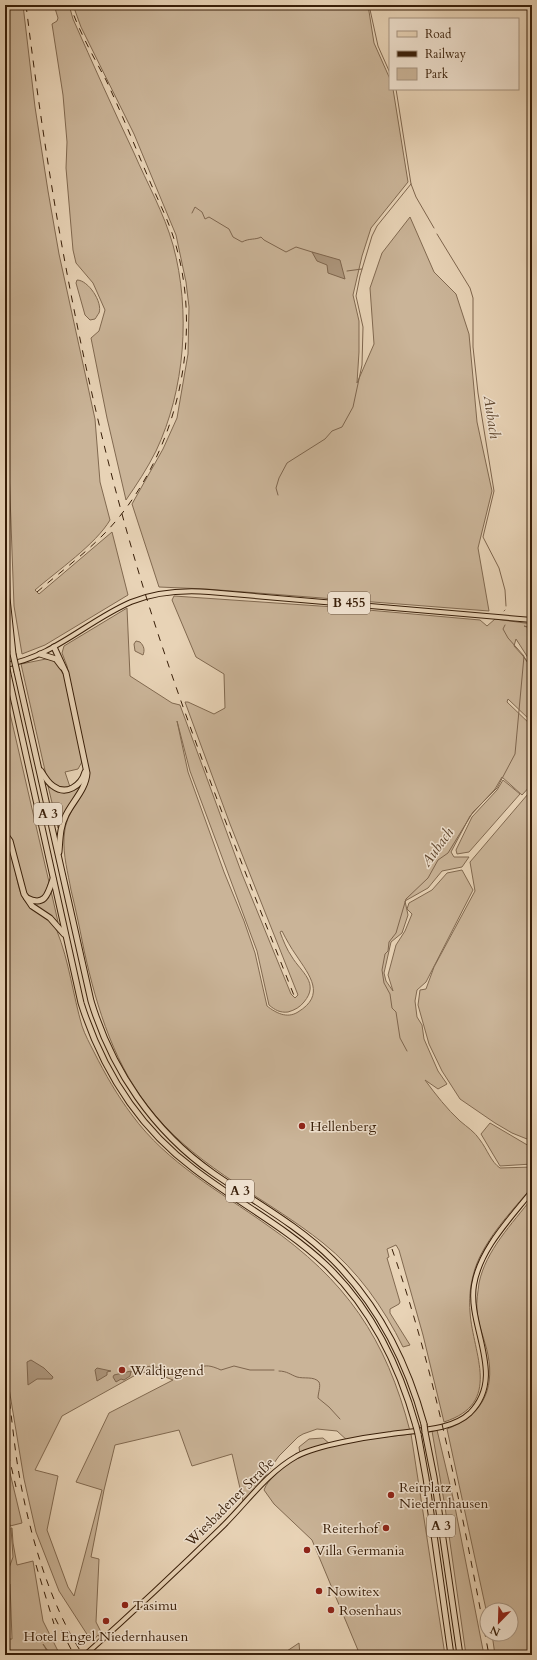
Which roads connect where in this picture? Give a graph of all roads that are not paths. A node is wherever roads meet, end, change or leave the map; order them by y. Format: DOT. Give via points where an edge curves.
graph roads {
  1 [pos="5,500"];
  2 [pos="532,620"];
  3 [pos="54,647"];
  4 [pos="40,654"];
  5 [pos="5,659"];
  6 [pos="56,659"];
  7 [pos="5,665"];
  8 [pos="66,672"];
  9 [pos="5,755"];
  10 [pos="86,767"];
  11 [pos="38,768"];
  12 [pos="5,792"];
  13 [pos="5,834"];
  14 [pos="8,842"];
  15 [pos="58,859"];
  16 [pos="53,878"];
  17 [pos="26,897"];
  18 [pos="66,937"];
  19 [pos="532,1191"];
  20 [pos="85,1655"];
  21 [pos="451,1655"];
  22 [pos="460,1655"];
  1 -- 11 [label="highway, A 3, bridge" via="7,598 13,654"];
  2 -- 3 [label="main road, B 455" via="180,591 152,595 129,603"];
  3 -- 4 [label="main road, B 455"];
  3 -- 6 [label="highway" via="53,654"];
  3 -- 8 [label="highway"];
  4 -- 6 [label="highway"];
  4 -- 7 [label="main road, B 455"];
  5 -- 16 [label="highway, A 3, bridge"];
  6 -- 8 [label="highway"];
  8 -- 10 [label="highway"];
  9 -- 12 [label="main road"];
  10 -- 11 [label="highway" via="78,785 63,790 49,783"];
  10 -- 15 [label="highway" via="86,781 62,823"];
  11 -- 15 [label="highway, A 3"];
  13 -- 14 [label="highway"];
  14 -- 17 [label="highway"];
  15 -- 22 [label="highway, A 3, bridge" via="95,1014 104,1039 130,1086 162,1128 188,1153 307,1237 332,1259 355,1284 381,1320 400,1354 426,1432"];
  16 -- 17 [label="highway" via="44,899 38,901"];
  16 -- 18 [label="highway, A 3"];
  17 -- 18 [label="highway" via="32,906 53,920"];
  18 -- 21 [label="highway, A 3, bridge" via="82,1003 94,1039 111,1074 131,1106 155,1135 183,1160 301,1244 326,1265 368,1315 385,1344 405,1389 418,1434"];
  19 -- 20 [label="main road, Wiesbadener Straße" via="496,1237 478,1270 473,1304 486,1370 483,1393 470,1412 446,1426 341,1443 300,1455 289,1461 272,1474 223,1525"];
}
